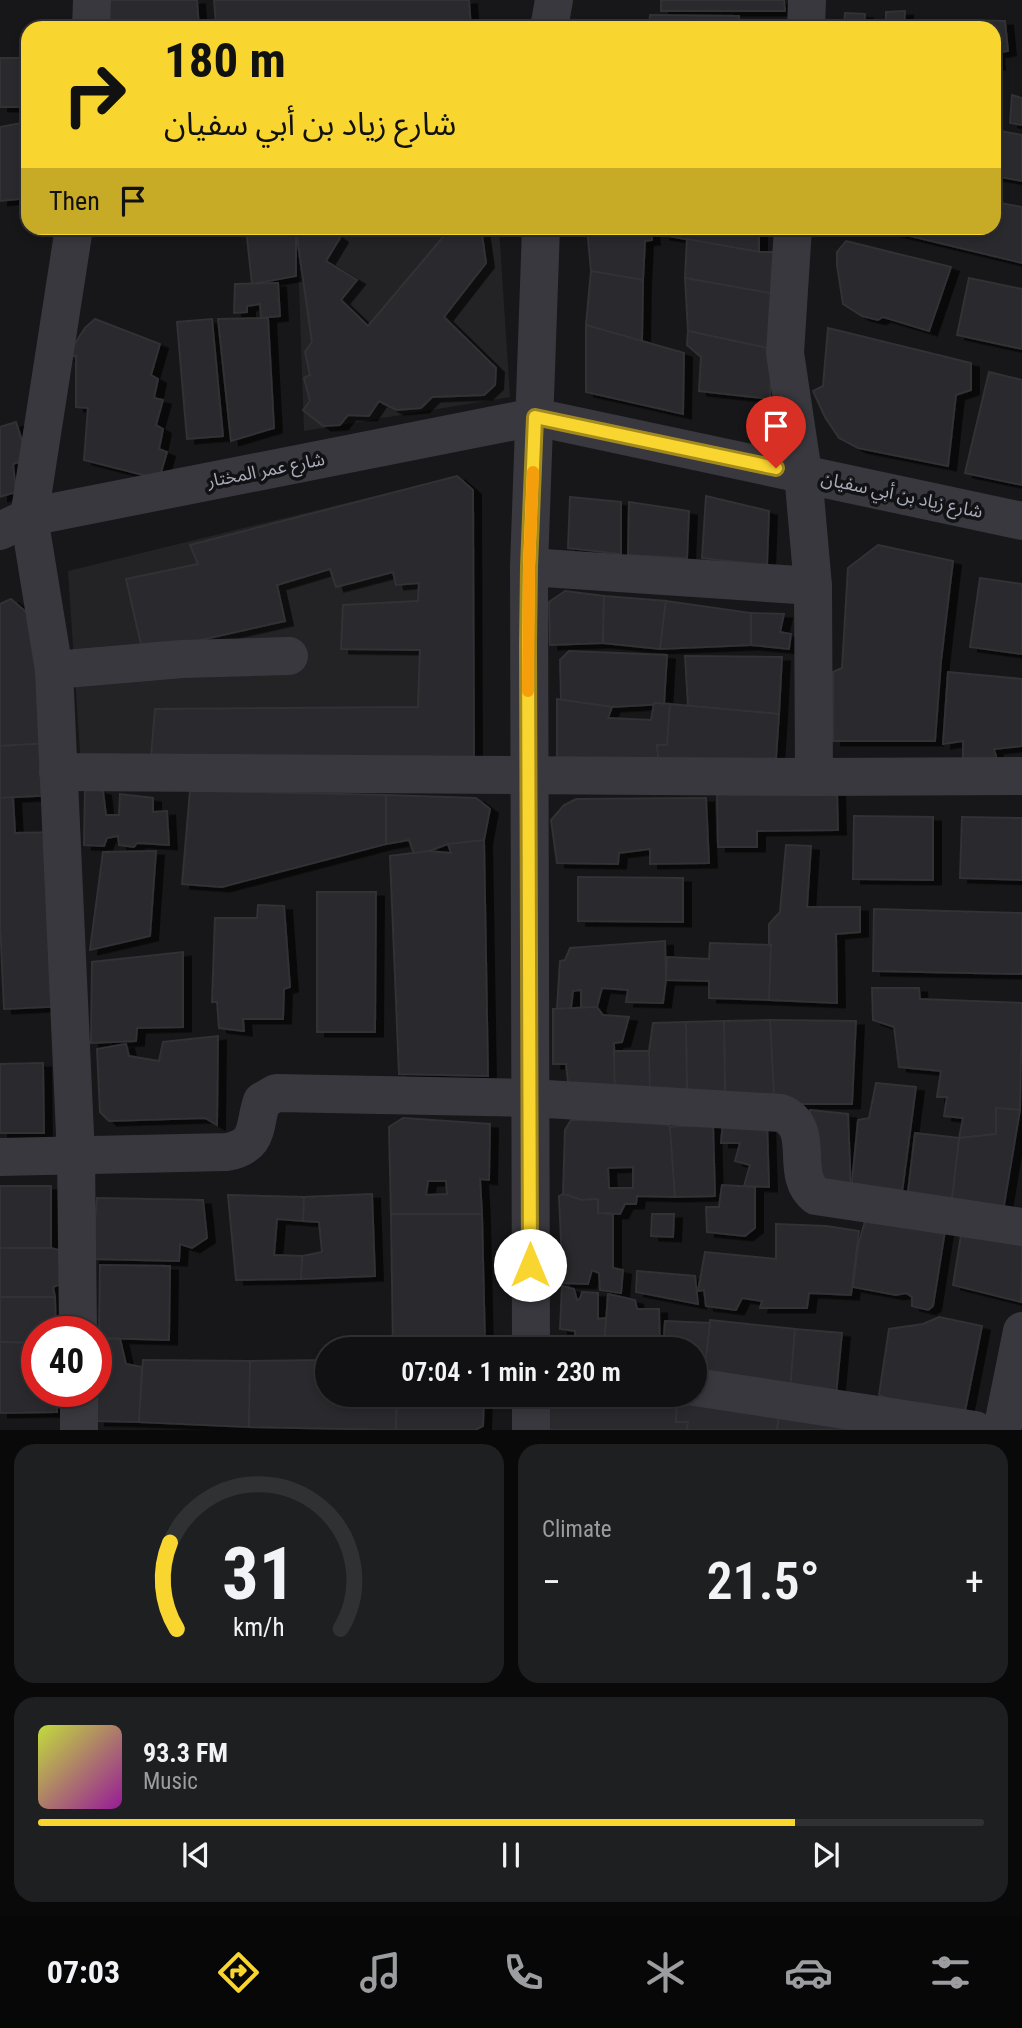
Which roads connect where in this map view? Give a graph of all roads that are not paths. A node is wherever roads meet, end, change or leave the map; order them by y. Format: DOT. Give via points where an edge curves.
graph roads {
  1 [pos="92,0"];
  2 [pos="807,0"];
  3 [pos="91,21"];
  4 [pos="806,21"];
  5 [pos="73,235"];
  6 [pos="541,235"];
  7 [pos="793,235"];
  8 [pos="535,417"];
  9 [pos="803,473"];
  10 [pos="1022,521"];
  11 [pos="15,524"];
  12 [pos="529,567"];
  13 [pos="813,586"];
  14 [pos="289,656"];
  15 [pos="54,670"];
  16 [pos="58,772"];
  17 [pos="528,775"];
  18 [pos="1022,776"];
  19 [pos="814,777"];
  20 [pos="530,1098"];
  21 [pos="76,1156"];
  22 [pos="0,1157"];
  23 [pos="1022,1227"];
  24 [pos="78,1316"];
  25 [pos="1022,1331"];
  26 [pos="530,1337"];
  27 [pos="707,1389"];
  28 [pos="79,1407"];
  29 [pos="531,1407"];
  30 [pos="79,1430"];
  31 [pos="531,1430"];
  32 [pos="975,1430"];
  33 [pos="1002,1430"];
  1 -- 3 [label="street"];
  2 -- 4 [label="street"];
  5 -- 11 [label="street"];
  6 -- 8 [label="street"];
  7 -- 9 [label="street" via="785,353"];
  8 -- 9 [label="street, شارع زياد بن أبي سفيان"];
  8 -- 11 [label="street, شارع عمر المختار"];
  8 -- 12 [label="street"];
  9 -- 10 [label="street, شارع زياد بن أبي سفيان"];
  9 -- 13 [label="street"];
  11 -- 15 [label="street"];
  12 -- 13 [label="street"];
  12 -- 17 [label="street"];
  13 -- 19 [label="street"];
  14 -- 15 [label="street"];
  15 -- 16 [label="street"];
  16 -- 17 [label="street"];
  16 -- 21 [label="street"];
  17 -- 19 [label="street"];
  17 -- 20 [label="street"];
  18 -- 19 [label="street"];
  20 -- 21 [label="street" via="276,1093 262,1101 257,1130 237,1150"];
  20 -- 23 [label="street" via="781,1113 799,1128 803,1180 816,1196"];
  20 -- 26 [label="street"];
  21 -- 22 [label="street"];
  21 -- 24 [label="street"];
  25 -- 33 [label="street"];
  27 -- 32 [label="street"];
  28 -- 30 [label="street"];
  29 -- 31 [label="street"];
}
